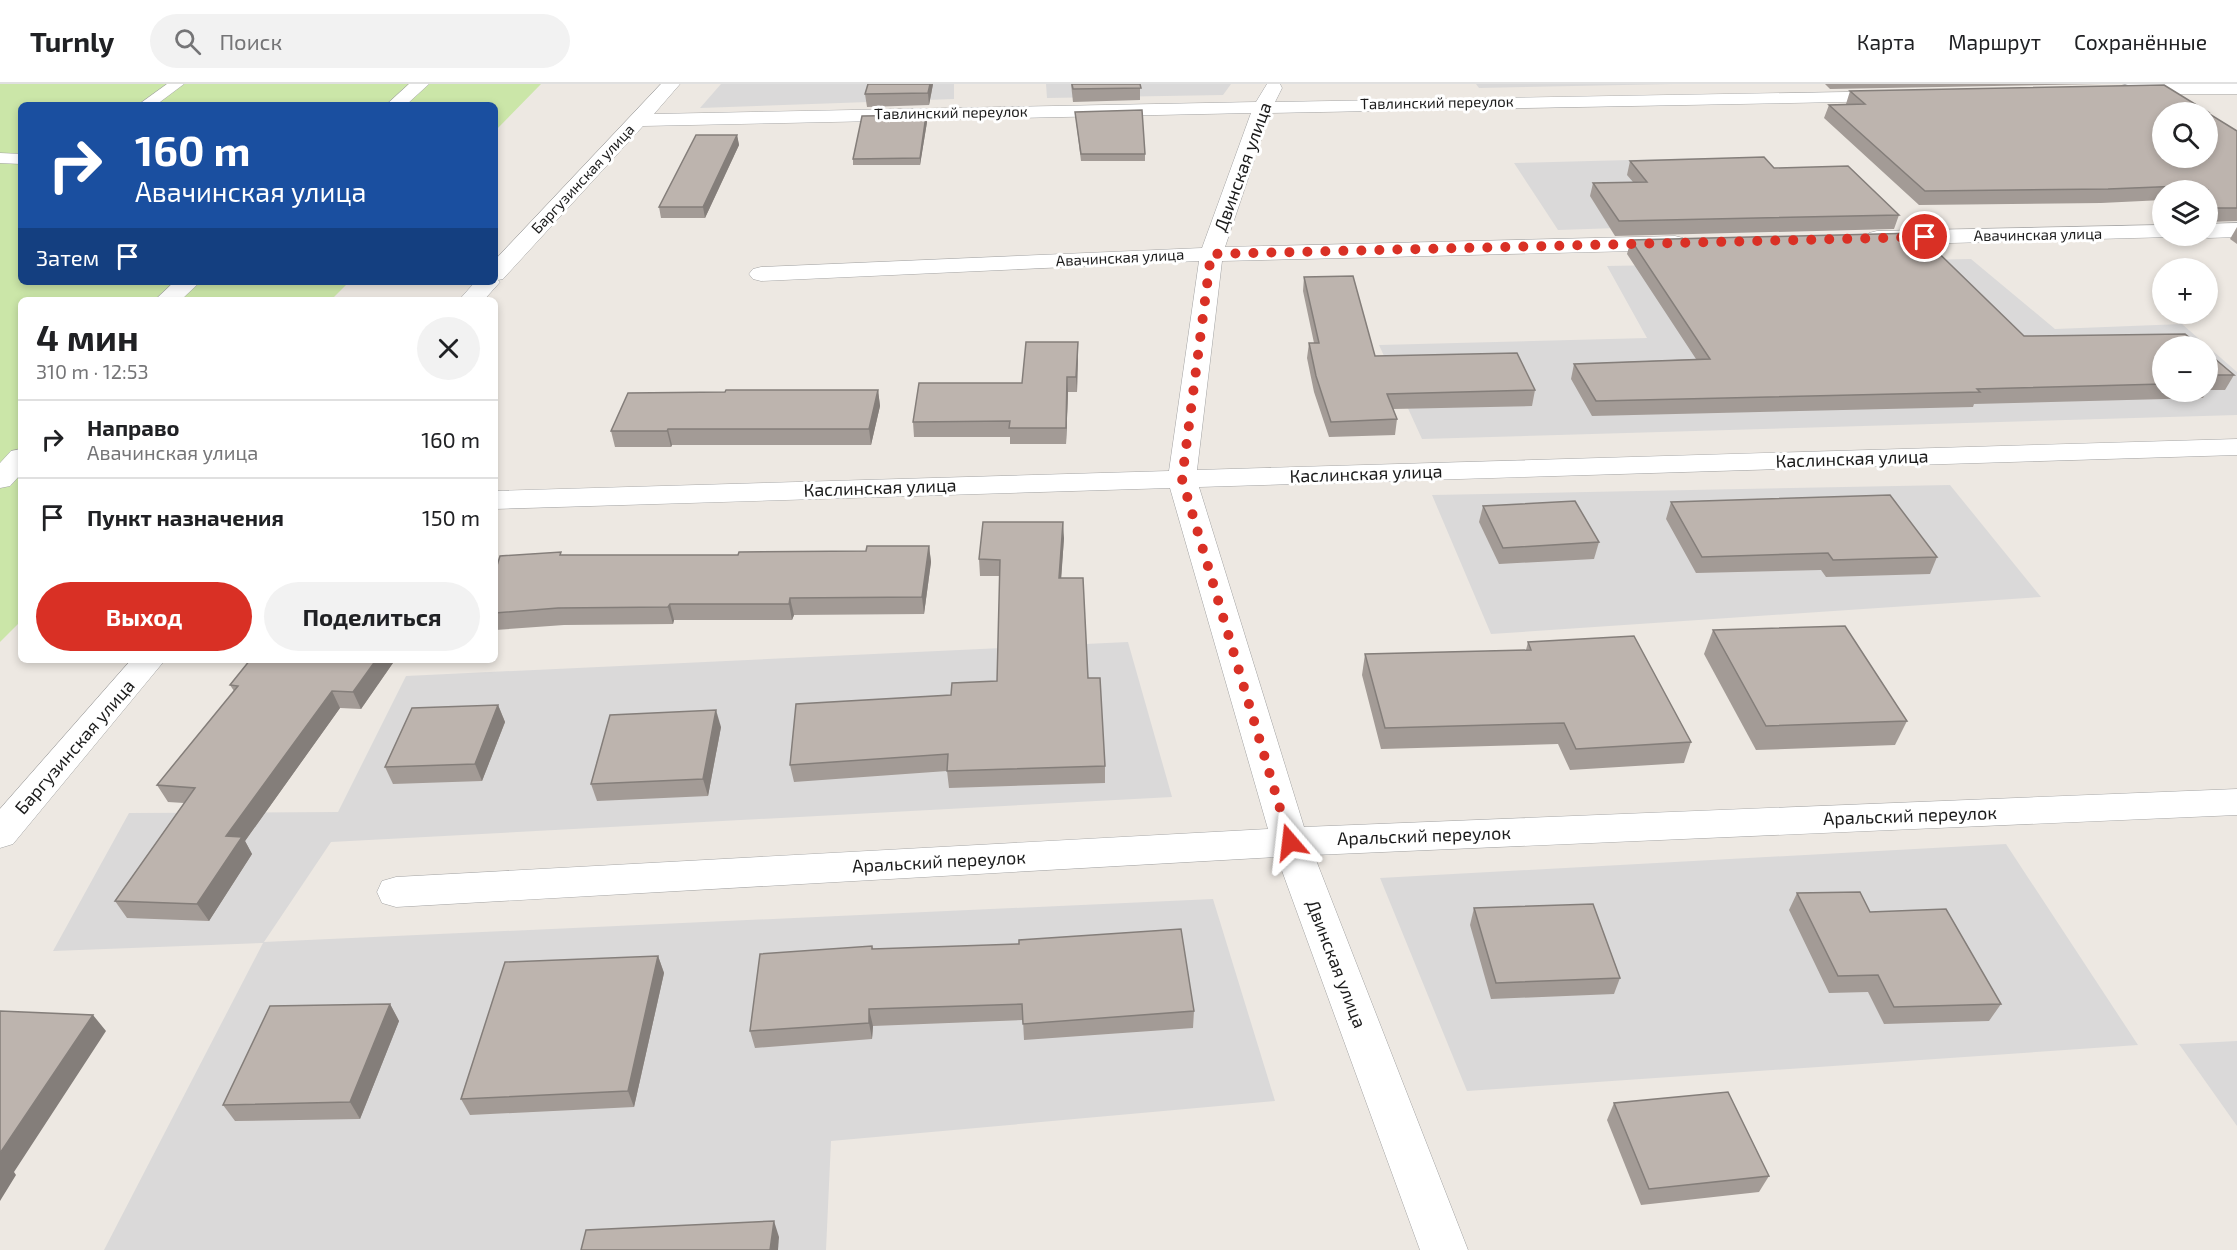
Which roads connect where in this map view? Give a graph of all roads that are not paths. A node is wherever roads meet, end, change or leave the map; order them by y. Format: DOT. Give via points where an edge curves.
graph roads {
  1 [pos="177,84"];
  2 [pos="420,84"];
  3 [pos="671,84"];
  4 [pos="2237,88"];
  5 [pos="2106,91"];
  6 [pos="1916,94"];
  7 [pos="1269,95"];
  8 [pos="150,102"];
  9 [pos="399,102"];
  10 [pos="637,120"];
  11 [pos="0,158"];
  12 [pos="18,159"];
  13 [pos="2237,230"];
  14 [pos="2218,231"];
  15 [pos="2152,232"];
  16 [pos="1854,239"];
  17 [pos="1699,243"];
  18 [pos="1211,254"];
  19 [pos="498,271"];
  20 [pos="761,274"];
  21 [pos="184,285"];
  22 [pos="485,285"];
  23 [pos="170,297"];
  24 [pos="474,297"];
  25 [pos="2237,447"];
  26 [pos="18,460"];
  27 [pos="1182,479"];
  28 [pos="0,480"];
  29 [pos="498,500"];
  30 [pos="146,663"];
  31 [pos="2237,802"];
  32 [pos="0,834"];
  33 [pos="1290,842"];
  34 [pos="396,891"];
  35 [pos="1444,1250"];
  1 -- 8 [label="lane"];
  2 -- 9 [label="street"];
  3 -- 10 [label="street, Баргузинская улица"];
  4 -- 5 [label="street"];
  6 -- 7 [label="street, Тавлинский переулок"];
  7 -- 10 [label="street, Тавлинский переулок"];
  7 -- 18 [label="street, Двинская улица"];
  10 -- 19 [label="street, Баргузинская улица"];
  11 -- 12 [label="lane"];
  13 -- 14 [label="street"];
  15 -- 16 [label="street, Авачинская улица"];
  17 -- 18 [label="street, Авачинская улица"];
  18 -- 20 [label="street, Авачинская улица"];
  18 -- 27 [label="street, Двинская улица"];
  21 -- 23 [label="street"];
  22 -- 24 [label="street"];
  25 -- 27 [label="street, Каслинская улица"];
  26 -- 28 [label="street"];
  27 -- 29 [label="street, Каслинская улица"];
  27 -- 33 [label="street, Двинская улица"];
  30 -- 32 [label="street, Баргузинская улица"];
  31 -- 33 [label="street, Аральский переулок"];
  33 -- 34 [label="street, Аральский переулок"];
  33 -- 35 [label="street, Двинская улица"];
}
